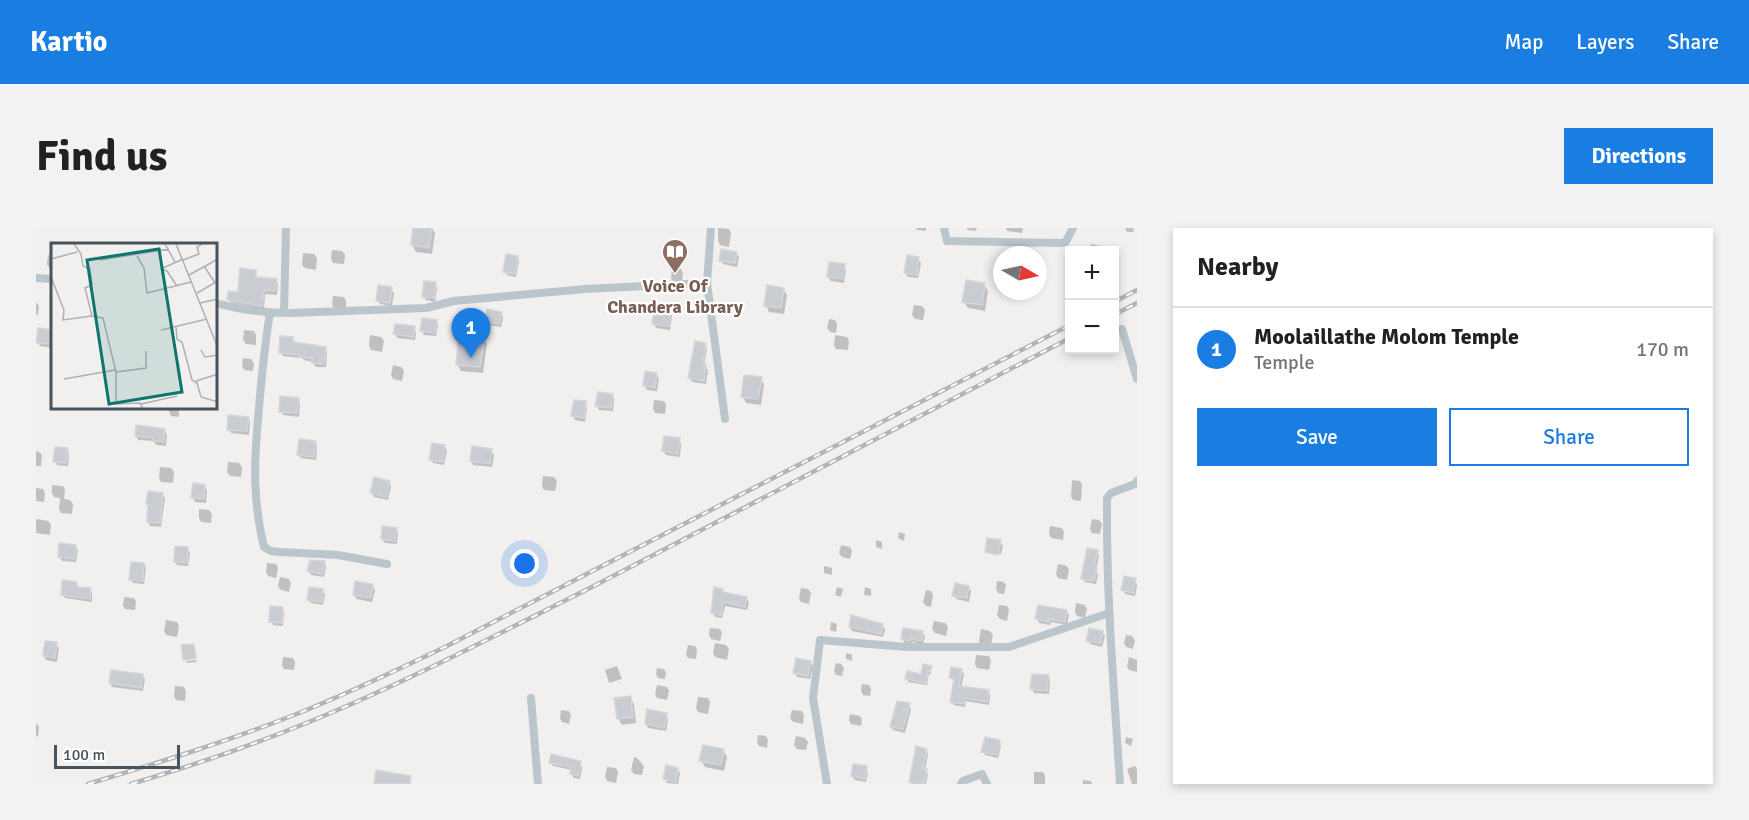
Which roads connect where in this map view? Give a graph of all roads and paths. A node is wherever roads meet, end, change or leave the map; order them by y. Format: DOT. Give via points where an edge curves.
graph roads {
  1 [pos="286,228"];
  2 [pos="711,228"];
  3 [pos="944,228"];
  4 [pos="1074,228"];
  5 [pos="36,278"];
  6 [pos="51,279"];
  7 [pos="707,283"];
  8 [pos="218,304"];
  9 [pos="270,313"];
  10 [pos="284,313"];
  11 [pos="1122,329"];
  12 [pos="1137,379"];
  13 [pos="725,419"];
  14 [pos="1137,481"];
  15 [pos="387,564"];
  16 [pos="1109,613"];
  17 [pos="531,699"];
  18 [pos="538,784"];
  19 [pos="827,784"];
  20 [pos="961,784"];
  21 [pos="987,784"];
  22 [pos="1120,784"];
  1 -- 10 [label="street"];
  2 -- 7 [label="street"];
  3 -- 4 [label="street" via="947,241 1065,243"];
  5 -- 6 [label="street"];
  7 -- 10 [label="street" via="585,289 466,300 426,308"];
  7 -- 13 [label="street"];
  8 -- 9 [label="street"];
  9 -- 10 [label="street"];
  9 -- 15 [label="street" via="255,446 256,498 264,547 271,551 338,555"];
  11 -- 12 [label="street"];
  14 -- 16 [label="street" via="1107,498"];
  16 -- 19 [label="street" via="1009,647 907,648 820,640 813,698"];
  16 -- 22 [label="street"];
  17 -- 18 [label="street"];
  20 -- 21 [label="street" via="982,774"];
}
